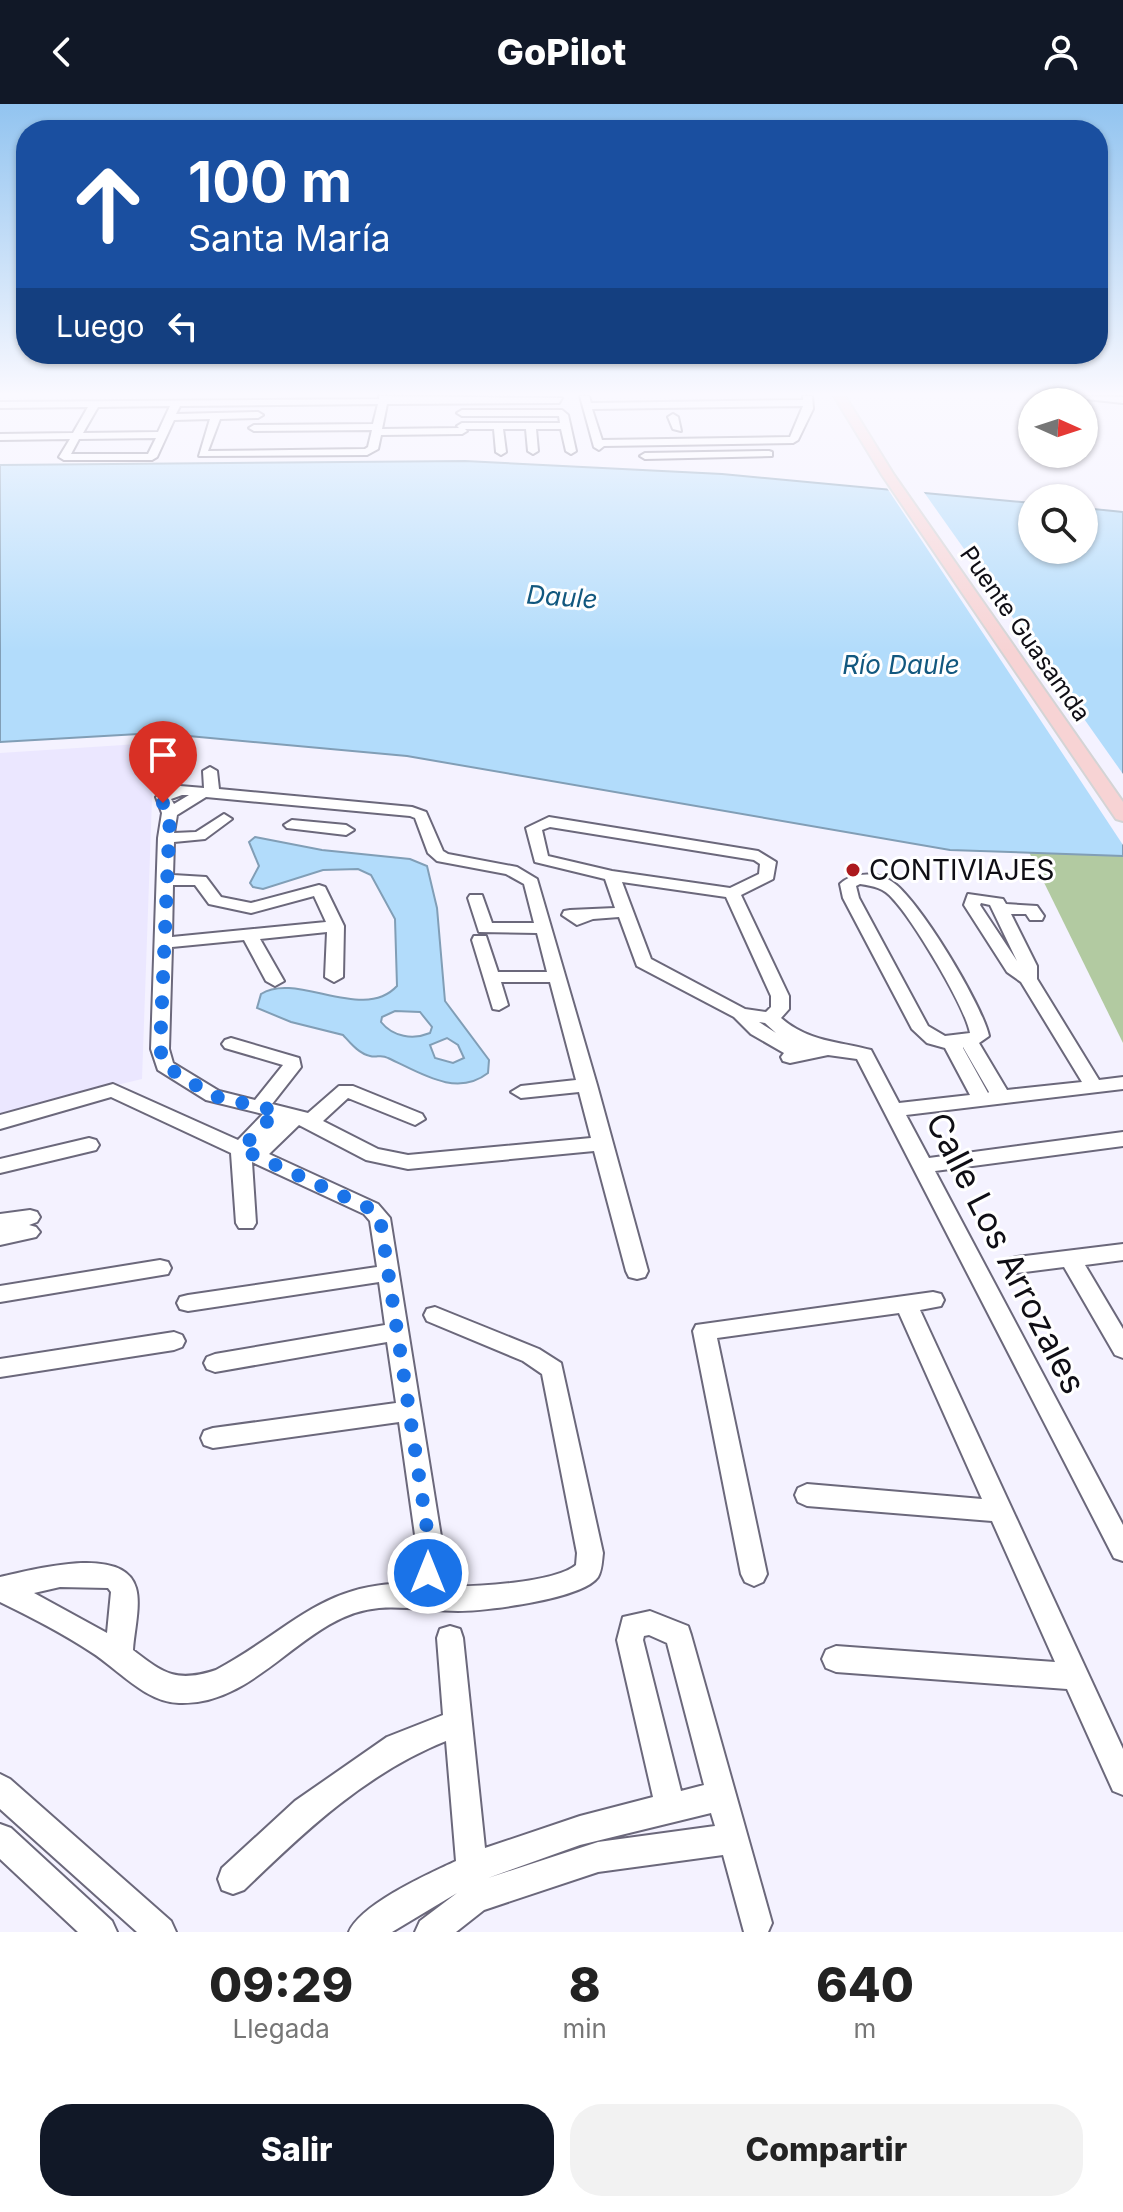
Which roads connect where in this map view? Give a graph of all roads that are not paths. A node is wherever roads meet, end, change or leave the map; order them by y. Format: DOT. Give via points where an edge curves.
graph roads {
  1 [pos="899,481"];
  2 [pos="899,481"];
  3 [pos="210,771"];
  4 [pos="1123,789"];
  5 [pos="206,795"];
  6 [pos="312,803"];
  7 [pos="1123,815"];
  8 [pos="224,819"];
  9 [pos="292,825"];
  10 [pos="315,827"];
  11 [pos="346,830"];
  12 [pos="166,838"];
  13 [pos="612,876"];
  14 [pos="165,880"];
  15 [pos="732,893"];
  16 [pos="476,898"];
  17 [pos="295,899"];
  18 [pos="1000,909"];
  19 [pos="624,912"];
  20 [pos="587,916"];
  21 [pos="1036,916"];
  22 [pos="336,926"];
  23 [pos="544,928"];
  24 [pos="290,929"];
  25 [pos="990,932"];
  26 [pos="1012,932"];
  27 [pos="249,934"];
  28 [pos="480,940"];
  29 [pos="164,943"];
  30 [pos="334,977"];
  31 [pos="491,977"];
  32 [pos="558,977"];
  33 [pos="1028,979"];
  34 [pos="275,981"];
  35 [pos="499,1005"];
  36 [pos="741,1014"];
  37 [pos="770,1018"];
  38 [pos="960,1042"];
  39 [pos="231,1044"];
  40 [pos="828,1049"];
  41 [pos="1123,1083"];
  42 [pos="588,1085"];
  43 [pos="1094,1086"];
  44 [pos="521,1092"];
  45 [pos="992,1098"];
  46 [pos="893,1110"];
  47 [pos="286,1114"];
  48 [pos="415,1119"];
  49 [pos="0,1122"];
  50 [pos="1123,1139"];
  51 [pos="604,1143"];
  52 [pos="89,1145"];
  53 [pos="1123,1149"];
  54 [pos="248,1152"];
  55 [pos="0,1166"];
  56 [pos="925,1172"];
  57 [pos="0,1222"];
  58 [pos="246,1223"];
  59 [pos="0,1237"];
  60 [pos="1123,1252"];
  61 [pos="1071,1260"];
  62 [pos="1017,1265"];
  63 [pos="160,1268"];
  64 [pos="637,1271"];
  65 [pos="388,1273"];
  66 [pos="0,1294"];
  67 [pos="933,1300"];
  68 [pos="188,1303"];
  69 [pos="906,1304"];
  70 [pos="435,1315"];
  71 [pos="397,1332"];
  72 [pos="174,1341"];
  73 [pos="1123,1349"];
  74 [pos="215,1363"];
  75 [pos="0,1368"];
  76 [pos="409,1411"];
  77 [pos="213,1438"];
  78 [pos="807,1495"];
  79 [pos="1001,1511"];
  80 [pos="1123,1550"];
  81 [pos="754,1574"];
  82 [pos="0,1589"];
  83 [pos="426,1598"];
  84 [pos="450,1638"];
  85 [pos="119,1655"];
  86 [pos="836,1659"];
  87 [pos="1078,1677"];
  88 [pos="458,1723"];
  89 [pos="1123,1781"];
  90 [pos="0,1790"];
  91 [pos="721,1796"];
  92 [pos="670,1807"];
  93 [pos="0,1839"];
  94 [pos="733,1839"];
  95 [pos="472,1866"];
  96 [pos="233,1879"];
  97 [pos="475,1898"];
  98 [pos="756,1923"];
  99 [pos="158,1931"];
  100 [pos="101,1932"];
  101 [pos="365,1932"];
  102 [pos="431,1932"];
  1 -- 4 [label="main road, Puente Guasamda"];
  2 -- 7 [label="main road, Puente Guasamda"];
  3 -- 5 [label="street"];
  5 -- 6 [label="street"];
  5 -- 12 [label="street" via="170,813"];
  6 -- 10 [label="street"];
  6 -- 23 [label="street" via="421,815 443,858 511,870 531,882"];
  8 -- 12 [label="street" via="200,836"];
  9 -- 10 [label="street"];
  10 -- 11 [label="street"];
  12 -- 14 [label="street"];
  13 -- 15 [label="street"];
  13 -- 15 [label="street" via="541,859 534,828 549,822 765,859 770,867 767,876"];
  13 -- 19 [label="street"];
  14 -- 17 [label="street" via="204,881 211,899 235,907"];
  14 -- 29 [label="street"];
  15 -- 37 [label="street" via="780,996 780,1009"];
  16 -- 23 [label="street" via="485,928"];
  17 -- 22 [label="street" via="319,890"];
  17 -- 24 [label="street"];
  18 -- 21 [label="street" via="1031,909"];
  18 -- 25 [label="street" via="994,899 972,899"];
  18 -- 26 [label="street"];
  19 -- 20 [label="street"];
  19 -- 36 [label="street" via="643,962"];
  22 -- 24 [label="street"];
  22 -- 30 [label="street"];
  23 -- 32 [label="street"];
  24 -- 27 [label="street"];
  25 -- 26 [label="street"];
  25 -- 33 [label="street" via="1017,973"];
  26 -- 33 [label="street" via="1028,966"];
  27 -- 29 [label="street"];
  27 -- 34 [label="street"];
  28 -- 31 [label="street"];
  29 -- 47 [label="street" via="160,1049 165,1066 213,1096"];
  31 -- 32 [label="street"];
  31 -- 35 [label="street"];
  32 -- 42 [label="street"];
  33 -- 43 [label="street"];
  36 -- 37 [label="street"];
  36 -- 40 [label="street, Calle Los Arrozales" via="796,1056"];
  37 -- 40 [label="street" via="785,1031"];
  38 -- 38 [label="street" via="980,1036 981,1029 899,895 879,881 853,880 848,886 851,898 921,1029 932,1039"];
  38 -- 45 [label="street"];
  39 -- 47 [label="street" via="292,1062"];
  40 -- 46 [label="street, Calle Los Arrozales" via="864,1054"];
  41 -- 43 [label="street"];
  42 -- 44 [label="street"];
  42 -- 51 [label="street"];
  43 -- 45 [label="street"];
  45 -- 46 [label="street"];
  46 -- 56 [label="street, Calle Los Arrozales"];
  47 -- 48 [label="street" via="346,1090"];
  47 -- 51 [label="street" via="373,1155 408,1162"];
  47 -- 54 [label="street"];
  49 -- 54 [label="street" via="113,1090"];
  50 -- 56 [label="street"];
  51 -- 64 [label="street"];
  52 -- 55 [label="street"];
  53 -- 56 [label="street"];
  54 -- 58 [label="street"];
  54 -- 65 [label="street" via="371,1209 380,1218"];
  56 -- 80 [label="street, Calle Los Arrozales"];
  57 -- 59 [label="street" via="30,1224"];
  60 -- 61 [label="street"];
  61 -- 62 [label="street"];
  61 -- 73 [label="street"];
  63 -- 66 [label="street"];
  65 -- 68 [label="street"];
  65 -- 71 [label="street"];
  67 -- 69 [label="street"];
  69 -- 79 [label="street"];
  69 -- 81 [label="street" via="704,1331"];
  70 -- 83 [label="street" via="553,1369 591,1563 569,1582 465,1599"];
  71 -- 74 [label="street"];
  71 -- 76 [label="street"];
  72 -- 75 [label="street"];
  76 -- 77 [label="street"];
  76 -- 83 [label="street" via="430,1549"];
  78 -- 79 [label="street"];
  79 -- 87 [label="street"];
  82 -- 85 [label="street"];
  82 -- 85 [label="street" via="60,1575 115,1577 124,1590"];
  83 -- 85 [label="street" via="365,1598 332,1609 225,1681 203,1688 174,1690 148,1681"];
  84 -- 88 [label="street"];
  86 -- 87 [label="street"];
  87 -- 89 [label="street"];
  88 -- 95 [label="street"];
  88 -- 96 [label="street" via="397,1747 305,1811"];
  90 -- 99 [label="street"];
  91 -- 92 [label="street"];
  91 -- 92 [label="street" via="678,1635 650,1623 632,1626 630,1640"];
  91 -- 94 [label="street"];
  92 -- 95 [label="street" via="583,1827"];
  93 -- 100 [label="street"];
  94 -- 97 [label="street" via="598,1857"];
  94 -- 98 [label="street"];
  95 -- 97 [label="street"];
  95 -- 101 [label="street" via="406,1901"];
  97 -- 102 [label="street"];
}
